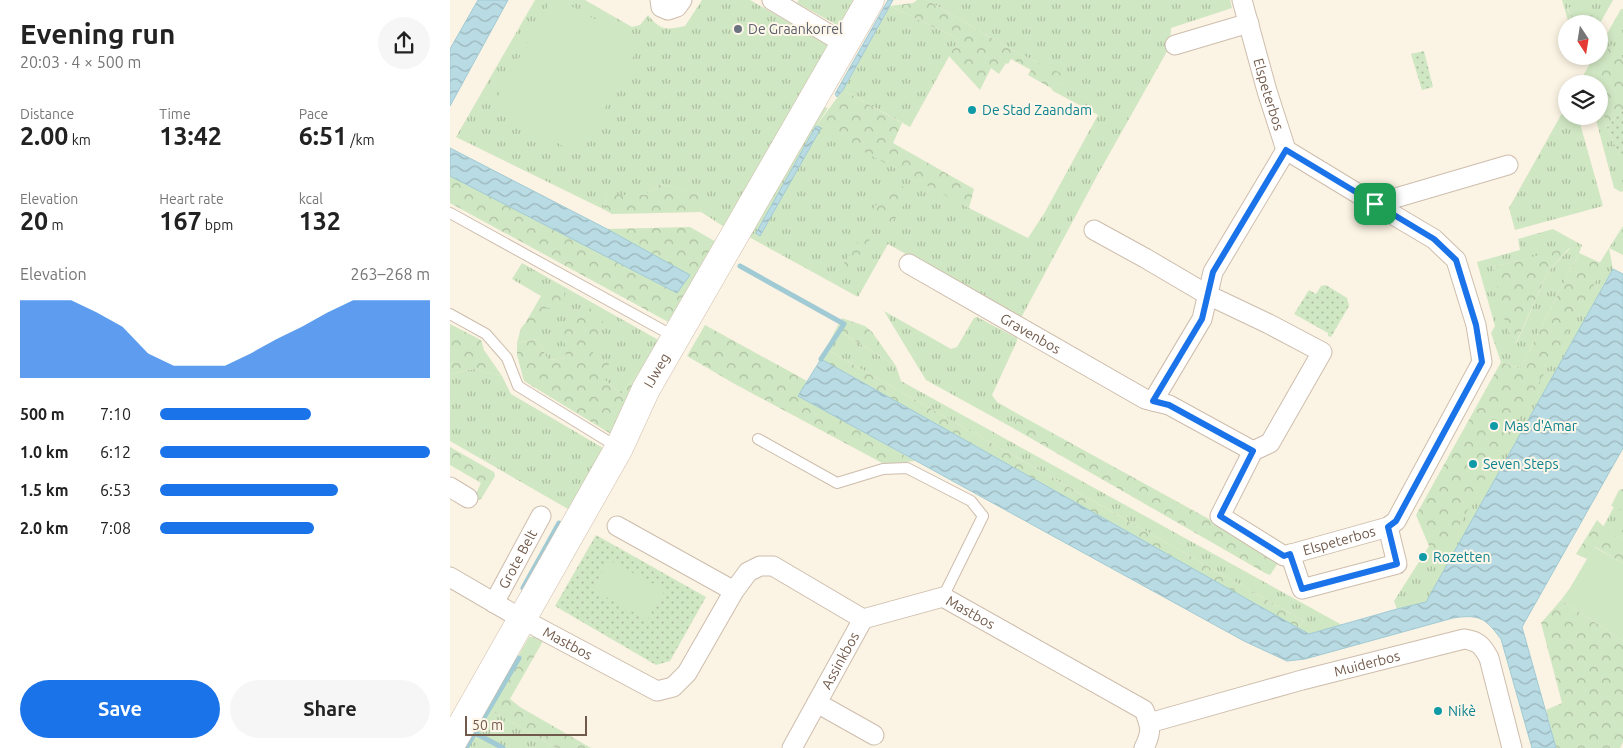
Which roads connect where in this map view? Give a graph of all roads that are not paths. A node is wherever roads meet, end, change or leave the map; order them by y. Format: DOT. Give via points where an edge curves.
graph roads {
  1 [pos="660,0"];
  2 [pos="682,0"];
  3 [pos="772,0"];
  4 [pos="870,0"];
  5 [pos="1242,0"];
  6 [pos="1248,23"];
  7 [pos="845,44"];
  8 [pos="1175,44"];
  9 [pos="1286,150"];
  10 [pos="1508,165"];
  11 [pos="1375,204"];
  12 [pos="450,213"];
  13 [pos="1094,230"];
  14 [pos="909,264"];
  15 [pos="1208,294"];
  16 [pos="450,314"];
  17 [pos="676,338"];
  18 [pos="1153,401"];
  19 [pos="758,439"];
  20 [pos="619,448"];
  21 [pos="1253,451"];
  22 [pos="450,487"];
  23 [pos="468,498"];
  24 [pos="541,516"];
  25 [pos="617,526"];
  26 [pos="1388,527"];
  27 [pos="1287,555"];
  28 [pos="450,577"];
  29 [pos="734,590"];
  30 [pos="943,597"];
  31 [pos="494,603"];
  32 [pos="522,619"];
  33 [pos="864,619"];
  34 [pos="817,703"];
  35 [pos="1149,722"];
  36 [pos="874,735"];
  37 [pos="450,746"];
  38 [pos="792,748"];
  39 [pos="1144,748"];
  40 [pos="1512,748"];
  1 -- 2 [label="street" via="661,7 668,10 677,7"];
  3 -- 7 [label="street"];
  4 -- 7 [label="street, IJweg"];
  5 -- 6 [label="street, Elspeterbos"];
  6 -- 8 [label="street"];
  6 -- 9 [label="street, Elspeterbos"];
  7 -- 17 [label="street, IJweg"];
  9 -- 11 [label="street, Elspeterbos"];
  9 -- 15 [label="street" via="1213,272"];
  10 -- 11 [label="street"];
  11 -- 26 [label="street, Elspeterbos" via="1434,239 1456,260 1476,325 1482,362 1396,521"];
  12 -- 17 [label="lane"];
  13 -- 15 [label="street"];
  14 -- 18 [label="street, Gravenbos"];
  15 -- 18 [label="street" via="1202,319"];
  15 -- 21 [label="street" via="1322,352 1270,443"];
  16 -- 20 [label="lane" via="486,334 507,358 518,386"];
  17 -- 20 [label="street, IJweg" via="646,390"];
  18 -- 21 [label="street, Gravenbos" via="1169,405"];
  19 -- 30 [label="lane" via="837,483 883,469 907,468 971,501 982,516"];
  20 -- 32 [label="street, IJweg"];
  21 -- 27 [label="street" via="1220,516"];
  22 -- 23 [label="street"];
  24 -- 31 [label="street, Grote Belt"];
  25 -- 29 [label="street"];
  26 -- 27 [label="street, Elspeterbos"];
  26 -- 27 [label="street, Elspeterbos" via="1397,564 1302,589"];
  28 -- 31 [label="street, Grote Belt"];
  29 -- 32 [label="street, Mastbos" via="687,673 673,687 657,691"];
  29 -- 33 [label="street, Mastbos" via="748,572 760,566 773,566"];
  30 -- 33 [label="street, Mastbos"];
  30 -- 35 [label="street, Mastbos" via="1144,710"];
  31 -- 32 [label="street, Grote Belt"];
  32 -- 37 [label="street, IJweg"];
  33 -- 34 [label="street, Assinkbos"];
  34 -- 36 [label="street, Assinkbos"];
  34 -- 38 [label="street, Assinkbos"];
  35 -- 39 [label="street" via="1150,734"];
  35 -- 40 [label="street, Muiderbos" via="1464,638 1482,646 1489,658"];
}
